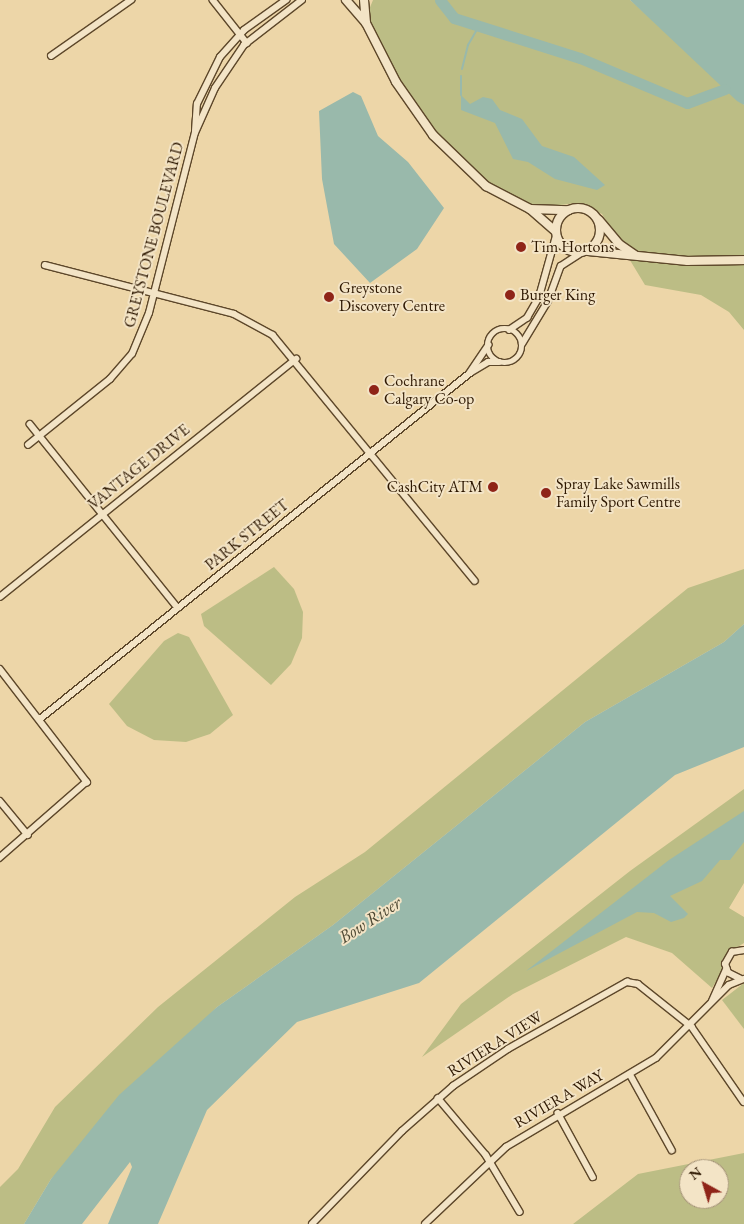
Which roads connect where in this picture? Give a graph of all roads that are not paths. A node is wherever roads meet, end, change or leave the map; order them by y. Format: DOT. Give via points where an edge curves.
graph roads {
  1 [pos="131,0"];
  2 [pos="213,0"];
  3 [pos="286,0"];
  4 [pos="302,0"];
  5 [pos="346,0"];
  6 [pos="364,0"];
  7 [pos="366,23"];
  8 [pos="240,34"];
  9 [pos="247,43"];
  10 [pos="51,56"];
  11 [pos="195,133"];
  12 [pos="530,209"];
  13 [pos="568,210"];
  14 [pos="597,218"];
  15 [pos="555,233"];
  16 [pos="584,252"];
  17 [pos="644,258"];
  18 [pos="744,260"];
  19 [pos="45,265"];
  20 [pos="154,294"];
  21 [pos="509,330"];
  22 [pos="522,344"];
  23 [pos="488,345"];
  24 [pos="296,359"];
  25 [pos="500,362"];
  26 [pos="470,373"];
  27 [pos="30,424"];
  28 [pos="40,436"];
  29 [pos="28,445"];
  30 [pos="372,453"];
  31 [pos="104,514"];
  32 [pos="475,581"];
  33 [pos="0,597"];
  34 [pos="178,608"];
  35 [pos="0,669"];
  36 [pos="40,719"];
  37 [pos="0,801"];
  38 [pos="28,835"];
  39 [pos="0,858"];
  40 [pos="744,949"];
  41 [pos="726,969"];
  42 [pos="744,978"];
  43 [pos="711,1004"];
  44 [pos="692,1027"];
  45 [pos="630,1074"];
  46 [pos="438,1098"];
  47 [pos="744,1102"];
  48 [pos="558,1113"];
  49 [pos="672,1150"];
  50 [pos="490,1160"];
  51 [pos="593,1177"];
  52 [pos="520,1212"];
  53 [pos="312,1224"];
  54 [pos="425,1224"];
  1 -- 10 [label="street"];
  2 -- 8 [label="street"];
  3 -- 8 [label="street, GREYSTONE BOULEVARD"];
  4 -- 9 [label="street, GREYSTONE BOULEVARD"];
  5 -- 7 [label="main road"];
  6 -- 7 [label="main road"];
  7 -- 12 [label="main road" via="396,82 433,135 486,186"];
  8 -- 9 [label="street"];
  8 -- 11 [label="street, GREYSTONE BOULEVARD" via="205,82 195,112"];
  9 -- 11 [label="street, GREYSTONE BOULEVARD" via="220,78"];
  11 -- 20 [label="street, GREYSTONE BOULEVARD"];
  12 -- 13 [label="main road"];
  12 -- 15 [label="main road"];
  13 -- 14 [label="main road" via="587,210"];
  13 -- 15 [label="main road"];
  14 -- 16 [label="main road" via="598,240"];
  14 -- 17 [label="main road" via="623,248"];
  15 -- 16 [label="main road" via="567,250"];
  15 -- 21 [label="street" via="539,297 527,318"];
  16 -- 17 [label="main road"];
  16 -- 22 [label="street" via="561,266 548,301"];
  17 -- 18 [label="main road"];
  19 -- 20 [label="street"];
  20 -- 24 [label="street" via="242,317 273,335"];
  20 -- 28 [label="street, GREYSTONE BOULEVARD" via="142,335 125,364"];
  21 -- 22 [label="street"];
  21 -- 23 [label="street" via="496,332"];
  22 -- 25 [label="street" via="516,360"];
  23 -- 25 [label="street"];
  23 -- 26 [label="street, PARK STREET"];
  24 -- 30 [label="street"];
  24 -- 31 [label="street, VANTAGE DRIVE"];
  25 -- 26 [label="street, PARK STREET" via="488,362"];
  26 -- 30 [label="street, PARK STREET"];
  27 -- 28 [label="street"];
  28 -- 29 [label="street, GREYSTONE BOULEVARD"];
  28 -- 31 [label="street"];
  30 -- 32 [label="street"];
  30 -- 34 [label="street, PARK STREET"];
  31 -- 33 [label="street, VANTAGE DRIVE"];
  31 -- 34 [label="street"];
  34 -- 36 [label="street, PARK STREET"];
  35 -- 36 [label="street"];
  36 -- 38 [label="street" via="87,782"];
  37 -- 38 [label="street"];
  38 -- 39 [label="street"];
  40 -- 41 [label="street, RIVIERA WAY" via="736,950 726,960"];
  41 -- 42 [label="street, RIVIERA WAY" via="732,976"];
  41 -- 43 [label="street, RIVIERA WAY"];
  42 -- 43 [label="street, RIVIERA WAY"];
  43 -- 44 [label="street, RIVIERA WAY"];
  44 -- 45 [label="street, RIVIERA WAY" via="669,1049"];
  44 -- 46 [label="street, RIVIERA VIEW" via="638,984 627,982 494,1057"];
  44 -- 47 [label="street, RIVIERA VIEW"];
  45 -- 48 [label="street, RIVIERA WAY"];
  45 -- 49 [label="street"];
  46 -- 50 [label="street"];
  46 -- 53 [label="street, RIVIERA VIEW"];
  48 -- 50 [label="street, RIVIERA WAY"];
  48 -- 51 [label="street"];
  50 -- 52 [label="street"];
  50 -- 54 [label="street, RIVIERA WAY"];
}
